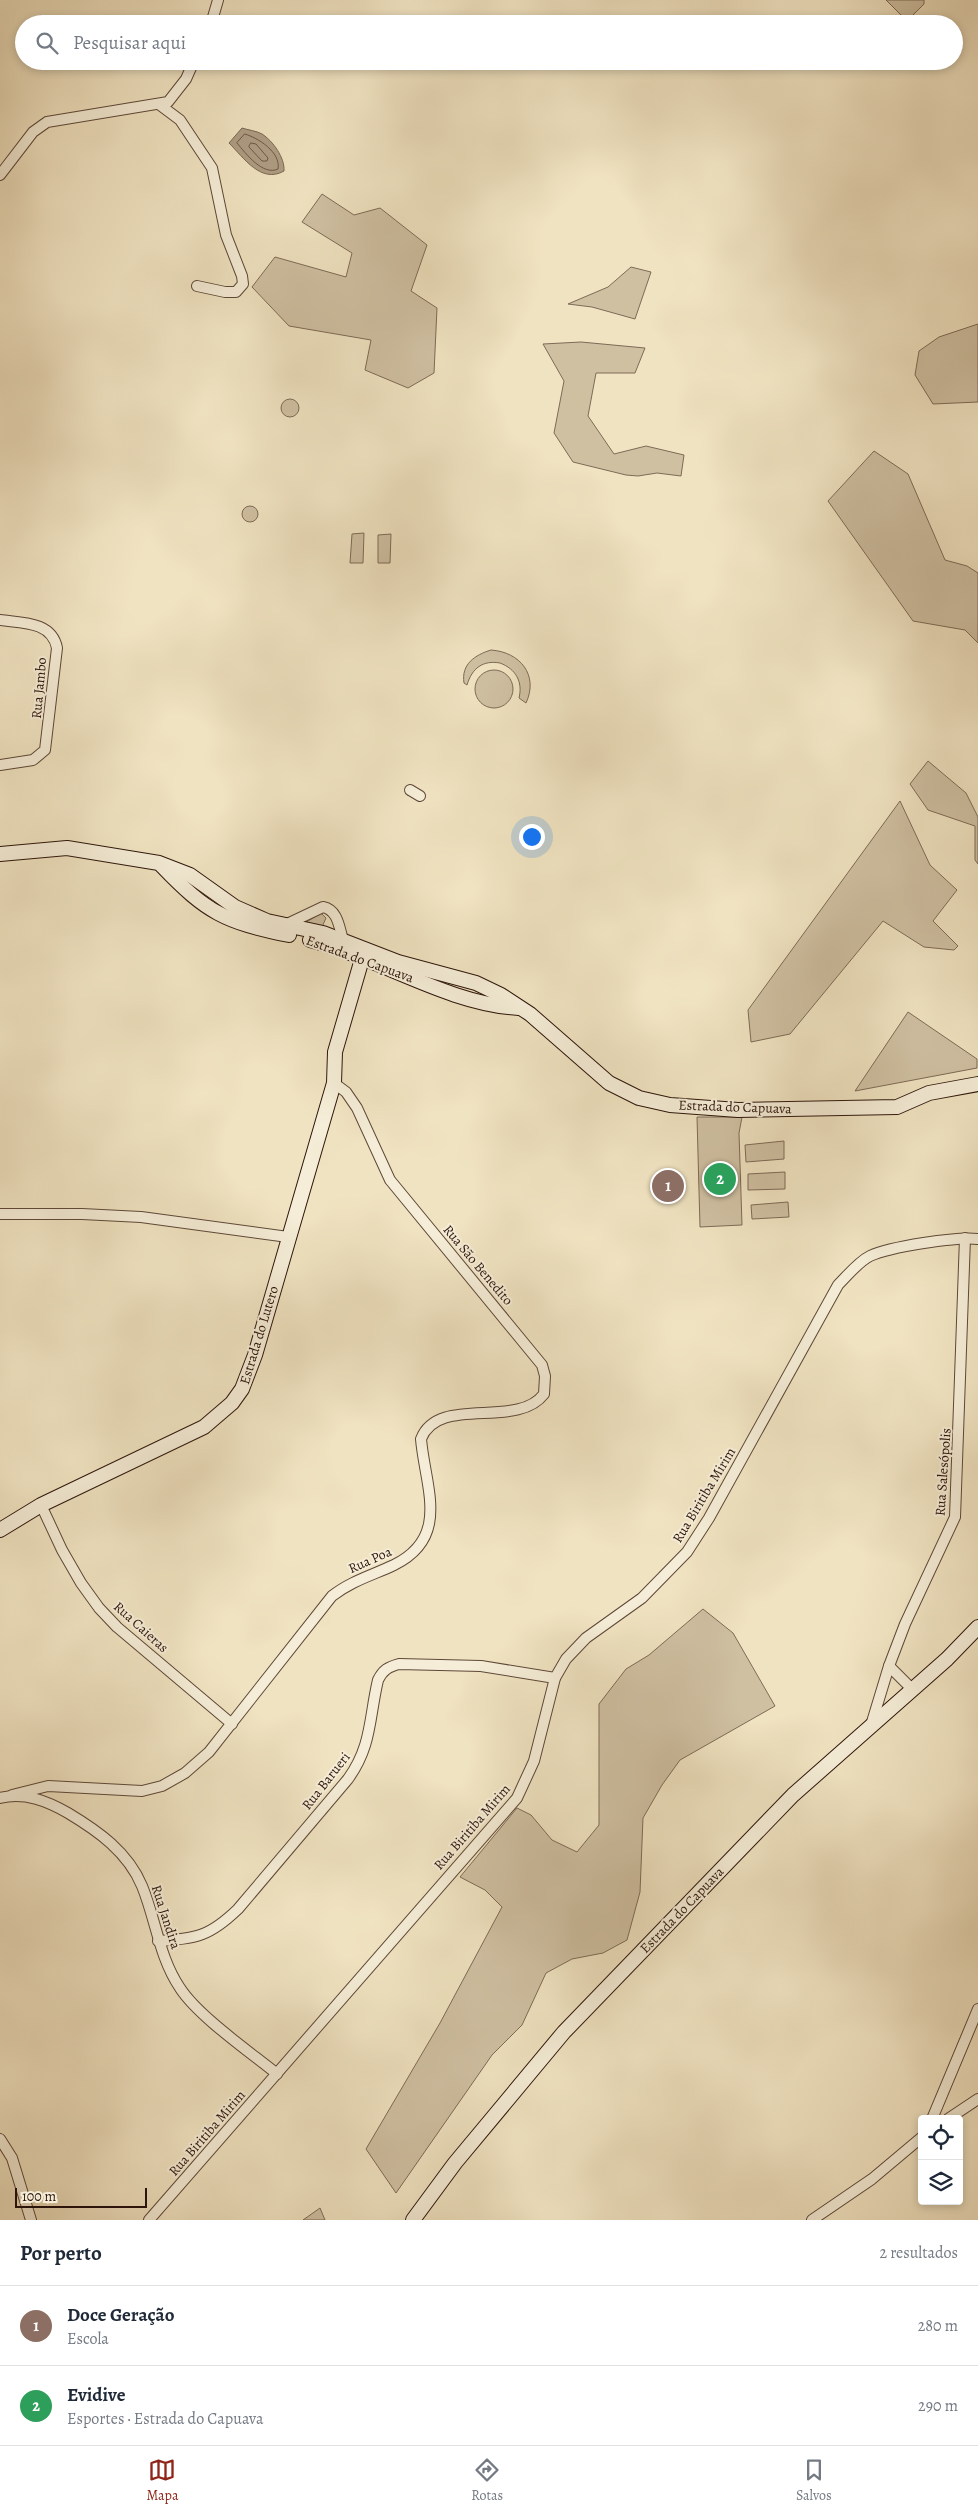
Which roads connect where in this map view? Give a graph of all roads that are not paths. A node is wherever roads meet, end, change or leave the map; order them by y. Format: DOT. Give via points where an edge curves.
graph roads {
  1 [pos="218,0"];
  2 [pos="214,15"];
  3 [pos="189,70"];
  4 [pos="160,105"];
  5 [pos="0,175"];
  6 [pos="197,286"];
  7 [pos="0,620"];
  8 [pos="0,765"];
  9 [pos="410,790"];
  10 [pos="420,796"];
  11 [pos="0,854"];
  12 [pos="159,863"];
  13 [pos="221,897"];
  14 [pos="212,912"];
  15 [pos="285,925"];
  16 [pos="343,940"];
  17 [pos="366,961"];
  18 [pos="476,983"];
  19 [pos="471,998"];
  20 [pos="520,1008"];
  21 [pos="334,1083"];
  22 [pos="978,1084"];
  23 [pos="0,1214"];
  24 [pos="288,1237"];
  25 [pos="965,1238"];
  26 [pos="978,1239"];
  27 [pos="461,1414"];
  28 [pos="41,1504"];
  29 [pos="0,1530"];
  30 [pos="978,1627"];
  31 [pos="889,1666"];
  32 [pos="555,1678"];
  33 [pos="912,1689"];
  34 [pos="872,1722"];
  35 [pos="232,1724"];
  36 [pos="48,1786"];
  37 [pos="12,1795"];
  38 [pos="0,1798"];
  39 [pos="50,1802"];
  40 [pos="158,1941"];
  41 [pos="978,2009"];
  42 [pos="276,2074"];
  43 [pos="978,2098"];
  44 [pos="934,2115"];
  45 [pos="954,2115"];
  46 [pos="0,2139"];
  47 [pos="918,2140"];
  48 [pos="31,2220"];
  49 [pos="149,2220"];
  50 [pos="413,2220"];
  51 [pos="812,2220"];
  1 -- 2 [label="street"];
  3 -- 4 [label="street" via="174,96"];
  4 -- 5 [label="street" via="46,122 28,138"];
  4 -- 6 [label="street" via="180,120 212,168 226,235 242,276 243,284 236,292"];
  7 -- 8 [label="street, Rua Jambo" via="34,624 55,640 57,648 45,750 33,760"];
  9 -- 10 [label="street"];
  11 -- 12 [label="street, Estrada do Capuava" via="66,848"];
  12 -- 13 [label="street, Estrada do Capuava" via="190,875"];
  12 -- 14 [label="street, Estrada do Capuava" via="186,892"];
  13 -- 14 [label="street" via="212,902"];
  13 -- 15 [label="street, Estrada do Capuava" via="250,914"];
  14 -- 17 [label="street, Estrada do Capuava" via="244,925 324,943"];
  15 -- 16 [label="street, Estrada do Capuava"];
  15 -- 16 [label="street" via="323,907 334,913"];
  16 -- 18 [label="street, Estrada do Capuava" via="398,962"];
  17 -- 19 [label="street, Estrada do Capuava"];
  17 -- 21 [label="street, Estrada do Lutero" via="335,1052"];
  18 -- 19 [label="street" via="476,991"];
  18 -- 20 [label="street, Estrada do Capuava"];
  19 -- 20 [label="street, Estrada do Capuava"];
  20 -- 22 [label="street, Estrada do Capuava" via="609,1083 638,1098 670,1105 738,1110 897,1107 929,1093"];
  21 -- 24 [label="street, Estrada do Lutero"];
  21 -- 27 [label="street, Rua São Benedito" via="346,1092 357,1108 390,1180 542,1365 544,1394 532,1406"];
  23 -- 24 [label="street" via="141,1217"];
  24 -- 28 [label="street, Estrada do Lutero" via="255,1355 242,1389 232,1403 204,1427"];
  25 -- 26 [label="street, Rua Biritiba Mirim"];
  25 -- 31 [label="street, Rua Salesópolis" via="955,1517"];
  25 -- 32 [label="street, Rua Biritiba Mirim" via="870,1256 838,1285 709,1518 686,1552 642,1598 586,1638 566,1659"];
  27 -- 35 [label="street, Rua Poa" via="431,1423 424,1429 421,1439 431,1512 429,1529 421,1544 409,1557 347,1585 332,1596"];
  28 -- 29 [label="street, Estrada do Lutero"];
  28 -- 35 [label="street, Rua Caieras" via="76,1575 99,1608"];
  30 -- 33 [label="street, Estrada do Capuava"];
  31 -- 33 [label="street"];
  31 -- 34 [label="street, Rua Salesópolis"];
  32 -- 40 [label="street, Rua Barueri" via="481,1666 399,1664 388,1667 378,1680 366,1748 348,1779 219,1928 206,1934"];
  32 -- 42 [label="street, Rua Biritiba Mirim" via="534,1761 517,1798"];
  33 -- 34 [label="street, Estrada do Capuava"];
  34 -- 50 [label="street, Estrada do Capuava" via="792,1795 564,2032 454,2163"];
  35 -- 36 [label="street, Rua Jandira" via="185,1773 162,1786 142,1791"];
  36 -- 37 [label="street, Rua Jandira"];
  36 -- 39 [label="street"];
  37 -- 38 [label="street, Rua Jandira"];
  37 -- 39 [label="street, Rua Jandira"];
  39 -- 40 [label="street, Rua Jandira" via="92,1828 129,1862 142,1885"];
  40 -- 42 [label="street, Rua Jandira" via="181,1990"];
  41 -- 44 [label="street"];
  42 -- 49 [label="street, Rua Biritiba Mirim"];
  43 -- 45 [label="street"];
  46 -- 48 [label="street" via="12,2158"];
  47 -- 51 [label="street" via="872,2179"];
}
